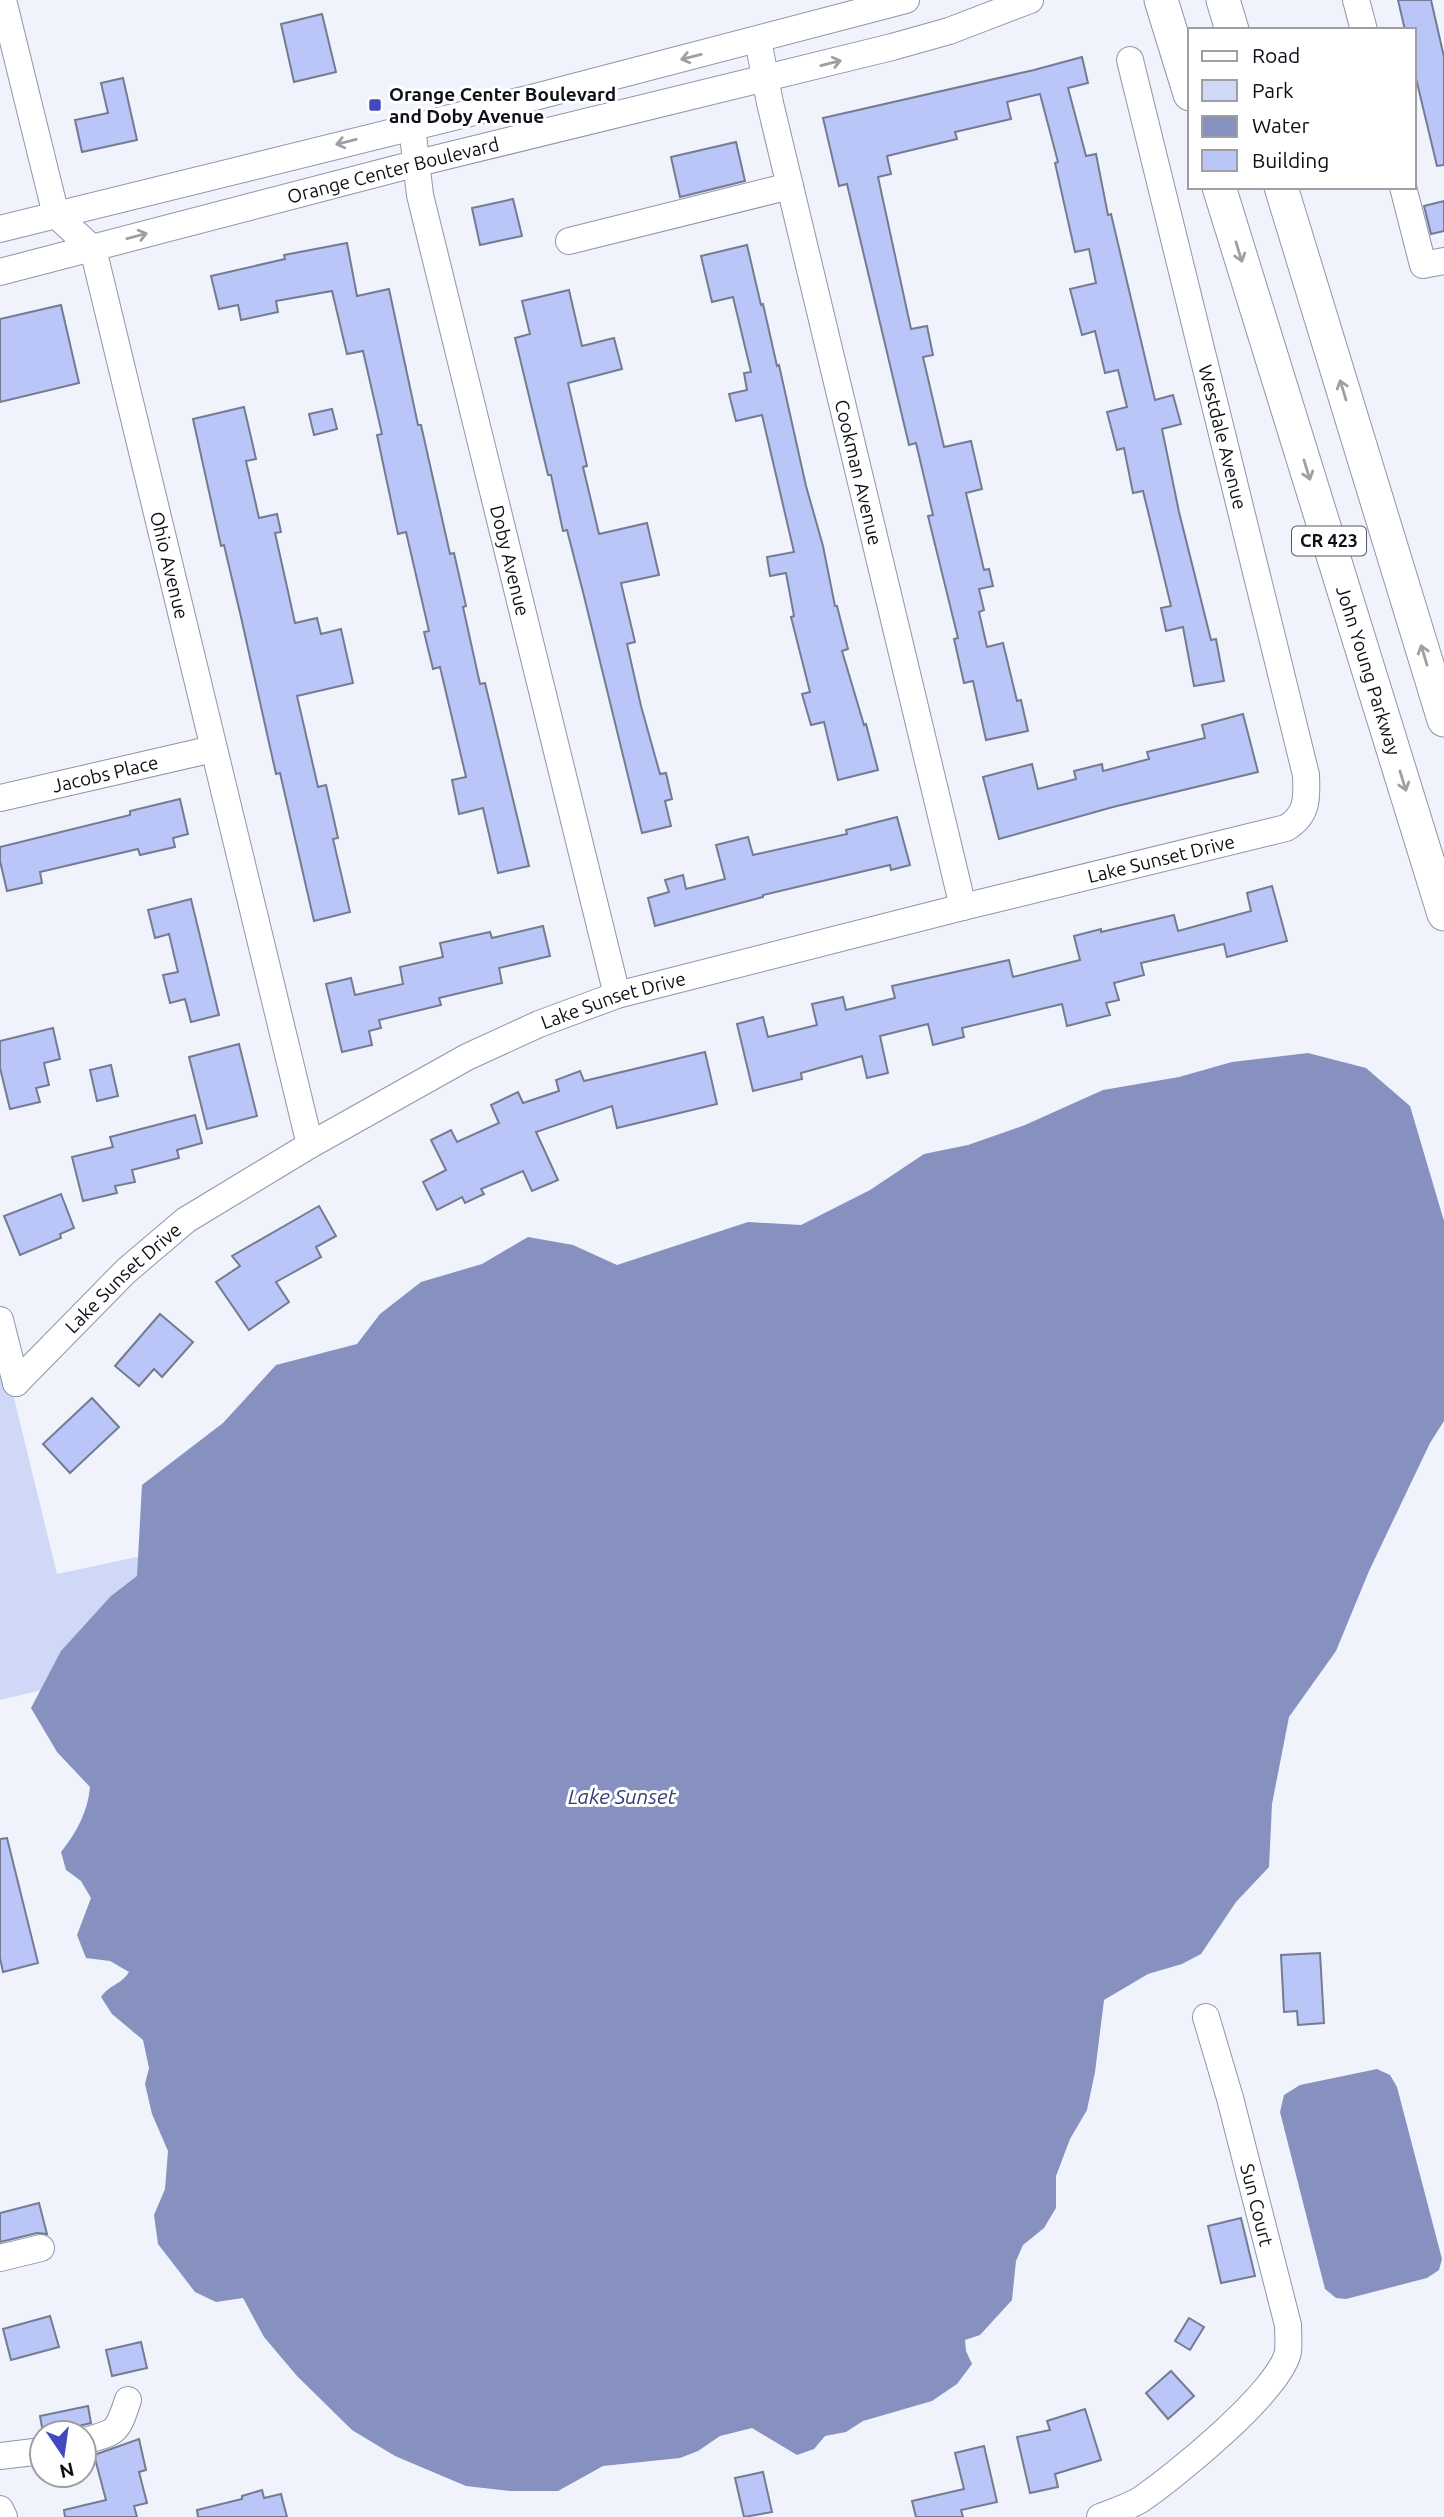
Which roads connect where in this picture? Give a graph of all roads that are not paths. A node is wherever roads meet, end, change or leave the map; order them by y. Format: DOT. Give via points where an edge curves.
graph roads {
  1 [pos="3,0"];
  2 [pos="906,0"];
  3 [pos="1030,0"];
  4 [pos="1161,0"];
  5 [pos="1223,0"];
  6 [pos="1356,0"];
  7 [pos="1231,28"];
  8 [pos="1363,28"];
  9 [pos="758,40"];
  10 [pos="1130,60"];
  11 [pos="765,80"];
  12 [pos="1188,88"];
  13 [pos="412,126"];
  14 [pos="418,163"];
  15 [pos="790,186"];
  16 [pos="1220,189"];
  17 [pos="1282,189"];
  18 [pos="1404,189"];
  19 [pos="56,215"];
  20 [pos="0,229"];
  21 [pos="569,241"];
  22 [pos="93,248"];
  23 [pos="1444,261"];
  24 [pos="0,272"];
  25 [pos="1444,720"];
  26 [pos="213,749"];
  27 [pos="0,798"];
  28 [pos="1304,814"];
  29 [pos="1442,901"];
  30 [pos="963,907"];
  31 [pos="617,995"];
  32 [pos="310,1145"];
  33 [pos="0,1320"];
  34 [pos="1206,2017"];
  35 [pos="41,2248"];
  36 [pos="0,2258"];
  37 [pos="128,2400"];
  38 [pos="98,2436"];
  39 [pos="28,2453"];
  40 [pos="0,2456"];
  41 [pos="0,2509"];
  42 [pos="4,2517"];
  43 [pos="1100,2517"];
  1 -- 19 [label="street"];
  2 -- 9 [label="street, Orange Center Boulevard"];
  11 -- 3 [label="street, Orange Center Boulevard, one-way" via="949,31"];
  4 -- 12 [label="main road"];
  5 -- 7 [label="main road"];
  6 -- 8 [label="street"];
  9 -- 11 [label="street, Cookman Avenue"];
  9 -- 13 [label="street, Orange Center Boulevard, one-way"];
  10 -- 28 [label="street, Westdale Avenue" via="1306,775"];
  11 -- 14 [label="street, Orange Center Boulevard"];
  11 -- 15 [label="street, Cookman Avenue"];
  13 -- 14 [label="street, Doby Avenue"];
  13 -- 19 [label="street, Orange Center Boulevard, one-way"];
  22 -- 14 [label="street, Orange Center Boulevard, one-way"];
  14 -- 31 [label="street, Doby Avenue" via="421,195"];
  15 -- 21 [label="street"];
  15 -- 30 [label="street, Cookman Avenue"];
  16 -- 29 [label="main road, John Young Parkway / CR 423, one-way"];
  25 -- 17 [label="main road, CR 423, one-way"];
  18 -- 23 [label="street" via="1423,265"];
  19 -- 20 [label="street, Orange Center Boulevard"];
  19 -- 22 [label="street"];
  22 -- 24 [label="street, Orange Center Boulevard"];
  22 -- 26 [label="street, Ohio Avenue"];
  26 -- 27 [label="street, Jacobs Place"];
  26 -- 32 [label="street, Ohio Avenue"];
  28 -- 30 [label="street, Lake Sunset Drive" via="1286,828"];
  30 -- 31 [label="street, Lake Sunset Drive"];
  31 -- 32 [label="street, Lake Sunset Drive" via="467,1057"];
  32 -- 33 [label="street, Lake Sunset Drive" via="186,1220 126,1271 16,1383"];
  34 -- 43 [label="street, Sun Court" via="1287,2325 1288,2353 1266,2389 1199,2456 1138,2501"];
  35 -- 36 [label="street"];
  37 -- 38 [label="street" via="119,2426"];
  39 -- 40 [label="street"];
  41 -- 42 [label="street"];
}
